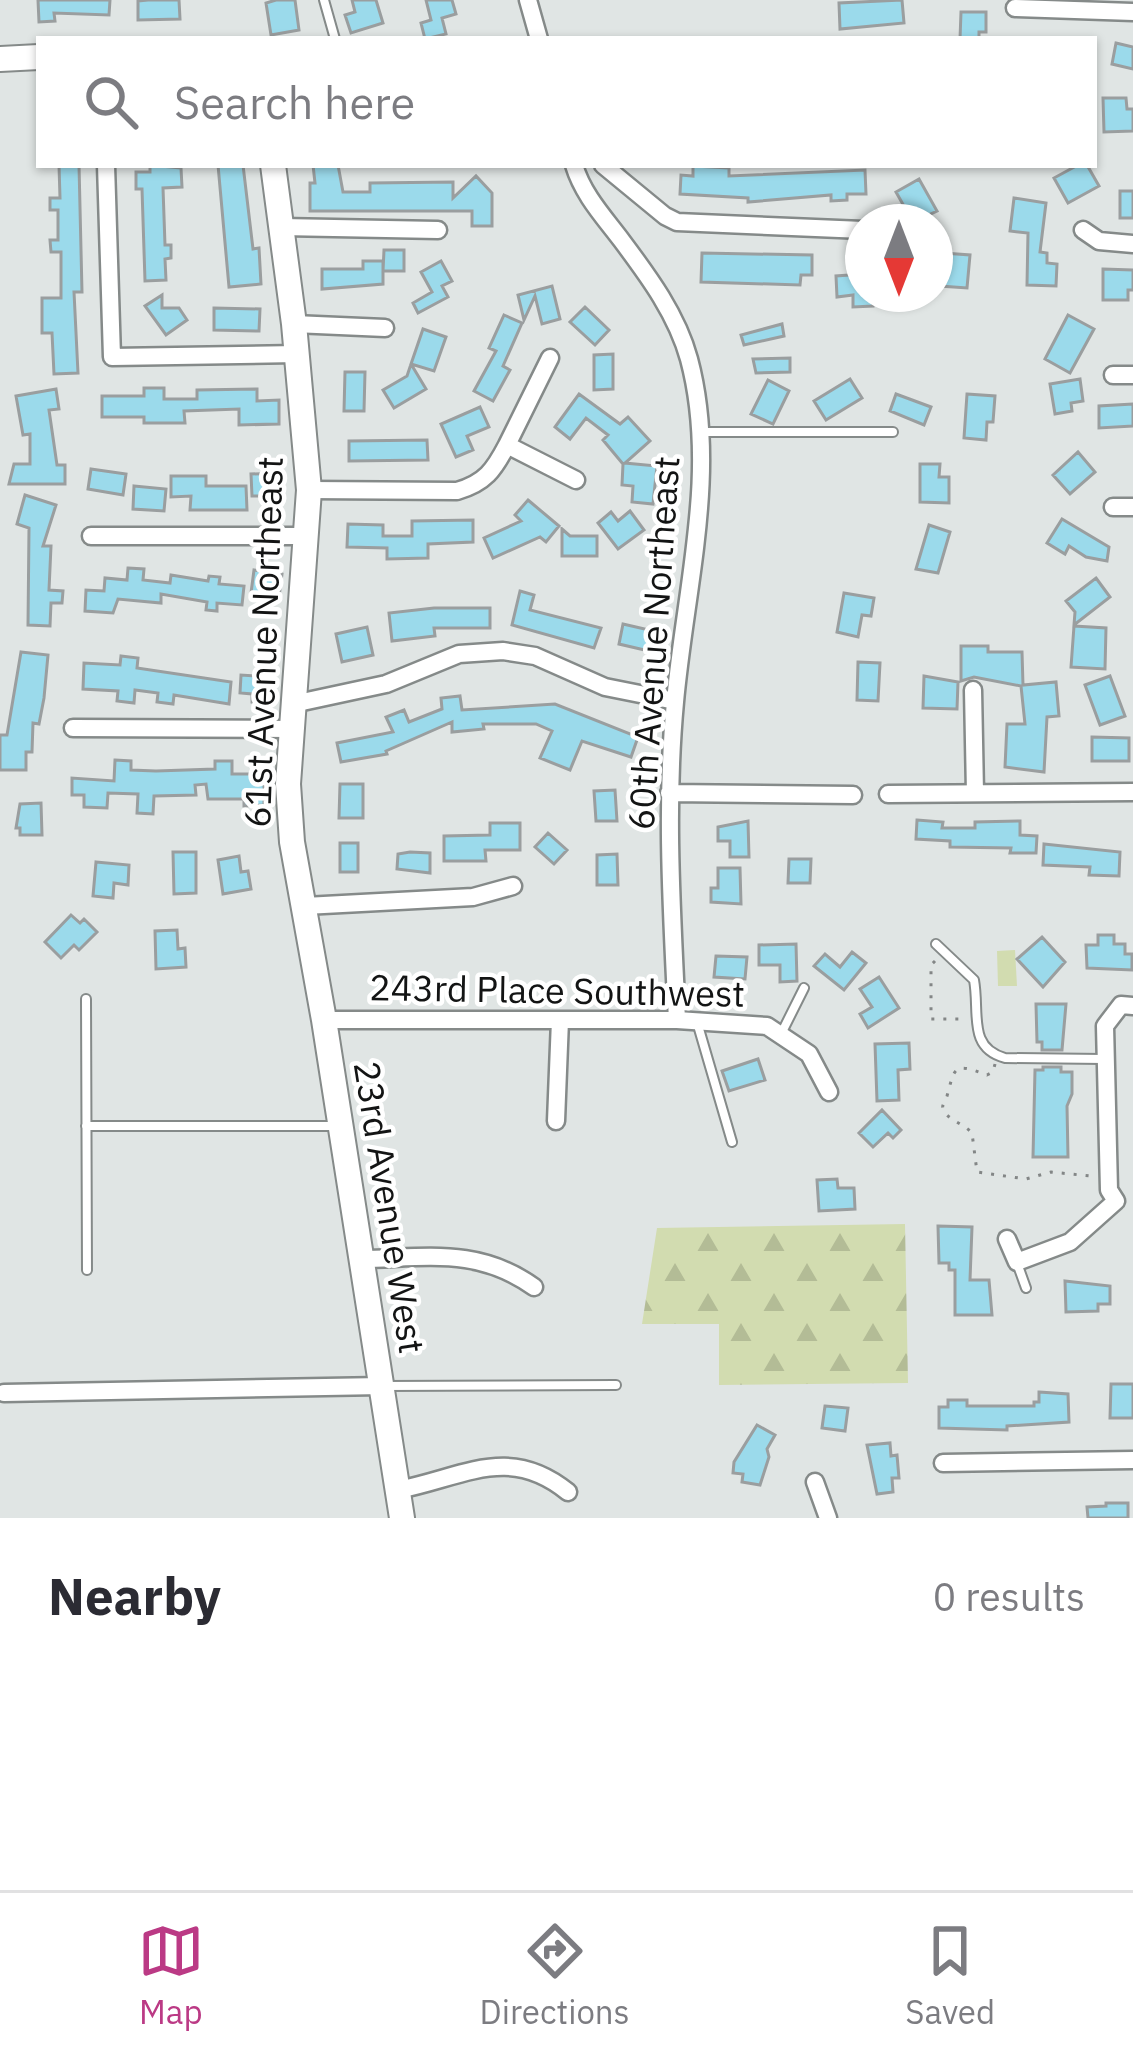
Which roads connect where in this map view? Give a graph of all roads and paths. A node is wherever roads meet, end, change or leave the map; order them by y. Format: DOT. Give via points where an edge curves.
graph roads {
  1 [pos="324,0"];
  2 [pos="527,0"];
  3 [pos="1015,8"];
  4 [pos="1133,12"];
  5 [pos="333,36"];
  6 [pos="538,36"];
  7 [pos="36,57"];
  8 [pos="0,59"];
  9 [pos="106,168"];
  10 [pos="274,168"];
  11 [pos="575,168"];
  12 [pos="607,168"];
  13 [pos="282,227"];
  14 [pos="845,229"];
  15 [pos="438,230"];
  16 [pos="1083,230"];
  17 [pos="1133,244"];
  18 [pos="294,324"];
  19 [pos="385,328"];
  20 [pos="297,354"];
  21 [pos="550,358"];
  22 [pos="1114,375"];
  23 [pos="1133,375"];
  24 [pos="702,432"];
  25 [pos="893,432"];
  26 [pos="507,445"];
  27 [pos="576,480"];
  28 [pos="309,490"];
  29 [pos="1113,507"];
  30 [pos="1133,507"];
  31 [pos="92,536"];
  32 [pos="308,536"];
  33 [pos="973,690"];
  34 [pos="675,701"];
  35 [pos="292,716"];
  36 [pos="73,728"];
  37 [pos="1133,792"];
  38 [pos="669,793"];
  39 [pos="888,794"];
  40 [pos="975,794"];
  41 [pos="853,795"];
  42 [pos="513,886"];
  43 [pos="305,907"];
  44 [pos="936,944"];
  45 [pos="945,951"];
  46 [pos="804,988"];
  47 [pos="86,999"];
  48 [pos="1133,1006"];
  49 [pos="325,1020"];
  50 [pos="560,1020"];
  51 [pos="677,1020"];
  52 [pos="977,1020"];
  53 [pos="697,1021"];
  54 [pos="781,1034"];
  55 [pos="996,1056"];
  56 [pos="1106,1059"];
  57 [pos="829,1092"];
  58 [pos="556,1121"];
  59 [pos="86,1126"];
  60 [pos="341,1126"];
  61 [pos="733,1142"];
  62 [pos="1090,1176"];
  63 [pos="1125,1204"];
  64 [pos="1007,1239"];
  65 [pos="362,1259"];
  66 [pos="1017,1262"];
  67 [pos="87,1270"];
  68 [pos="534,1287"];
  69 [pos="1026,1288"];
  70 [pos="616,1385"];
  71 [pos="382,1386"];
  72 [pos="4,1393"];
  73 [pos="1133,1460"];
  74 [pos="944,1463"];
  75 [pos="815,1482"];
  76 [pos="398,1490"];
  77 [pos="568,1492"];
  78 [pos="402,1518"];
  79 [pos="828,1518"];
  1 -- 5 [label="lane"];
  2 -- 6 [label="street"];
  3 -- 4 [label="street"];
  7 -- 8 [label="street"];
  9 -- 20 [label="street" via="112,357"];
  10 -- 13 [label="street, 61st Avenue Northeast"];
  11 -- 24 [label="street, 60th Avenue Northeast" via="679,330"];
  12 -- 14 [label="street" via="677,221"];
  13 -- 15 [label="street"];
  13 -- 18 [label="street, 61st Avenue Northeast"];
  16 -- 17 [label="street" via="1099,241"];
  18 -- 19 [label="street"];
  18 -- 20 [label="street, 61st Avenue Northeast"];
  20 -- 28 [label="street, 61st Avenue Northeast"];
  21 -- 26 [label="street"];
  22 -- 23 [label="street"];
  24 -- 25 [label="lane"];
  24 -- 34 [label="street, 60th Avenue Northeast"];
  26 -- 27 [label="street"];
  26 -- 28 [label="street" via="492,474 458,491"];
  28 -- 32 [label="street, 61st Avenue Northeast"];
  29 -- 30 [label="street"];
  31 -- 32 [label="street"];
  32 -- 35 [label="street, 61st Avenue Northeast"];
  33 -- 40 [label="street"];
  34 -- 35 [label="street" via="605,687 503,651 459,654"];
  34 -- 38 [label="street, 60th Avenue Northeast"];
  35 -- 36 [label="street"];
  35 -- 43 [label="street, 61st Avenue Northeast" via="290,814"];
  37 -- 40 [label="street"];
  38 -- 41 [label="street"];
  38 -- 51 [label="street, 60th Avenue Northeast"];
  39 -- 40 [label="street"];
  42 -- 43 [label="street" via="473,898"];
  43 -- 49 [label="street, 23rd Avenue West"];
  44 -- 45 [label="lane"];
  45 -- 52 [label="lane" via="974,980"];
  45 -- 52 [label="path" via="931,965 931,1019"];
  46 -- 54 [label="lane"];
  47 -- 59 [label="lane"];
  48 -- 56 [label="street" via="1121,1005 1105,1026"];
  49 -- 50 [label="street, 243rd Place Southwest"];
  49 -- 60 [label="street, 23rd Avenue West"];
  50 -- 51 [label="street, 243rd Place Southwest"];
  50 -- 58 [label="street"];
  51 -- 53 [label="street, 243rd Place Southwest"];
  52 -- 55 [label="lane" via="982,1048"];
  53 -- 54 [label="street, 243rd Place Southwest"];
  53 -- 61 [label="lane"];
  54 -- 57 [label="street, 243rd Place Southwest" via="809,1054"];
  55 -- 56 [label="lane"];
  55 -- 62 [label="path" via="987,1076 956,1070 943,1103 972,1133 977,1172"];
  56 -- 63 [label="street" via="1108,1190"];
  59 -- 60 [label="lane"];
  59 -- 67 [label="lane"];
  60 -- 65 [label="street, 23rd Avenue West"];
  63 -- 66 [label="street" via="1070,1242"];
  64 -- 66 [label="street"];
  65 -- 68 [label="street" via="461,1257 493,1263"];
  65 -- 71 [label="street, 23rd Avenue West"];
  66 -- 69 [label="lane"];
  70 -- 71 [label="lane"];
  71 -- 72 [label="street"];
  71 -- 76 [label="street, 23rd Avenue West"];
  73 -- 74 [label="street"];
  75 -- 79 [label="street"];
  76 -- 77 [label="street" via="490,1466 530,1468"];
  76 -- 78 [label="street, 23rd Avenue West"];
}
